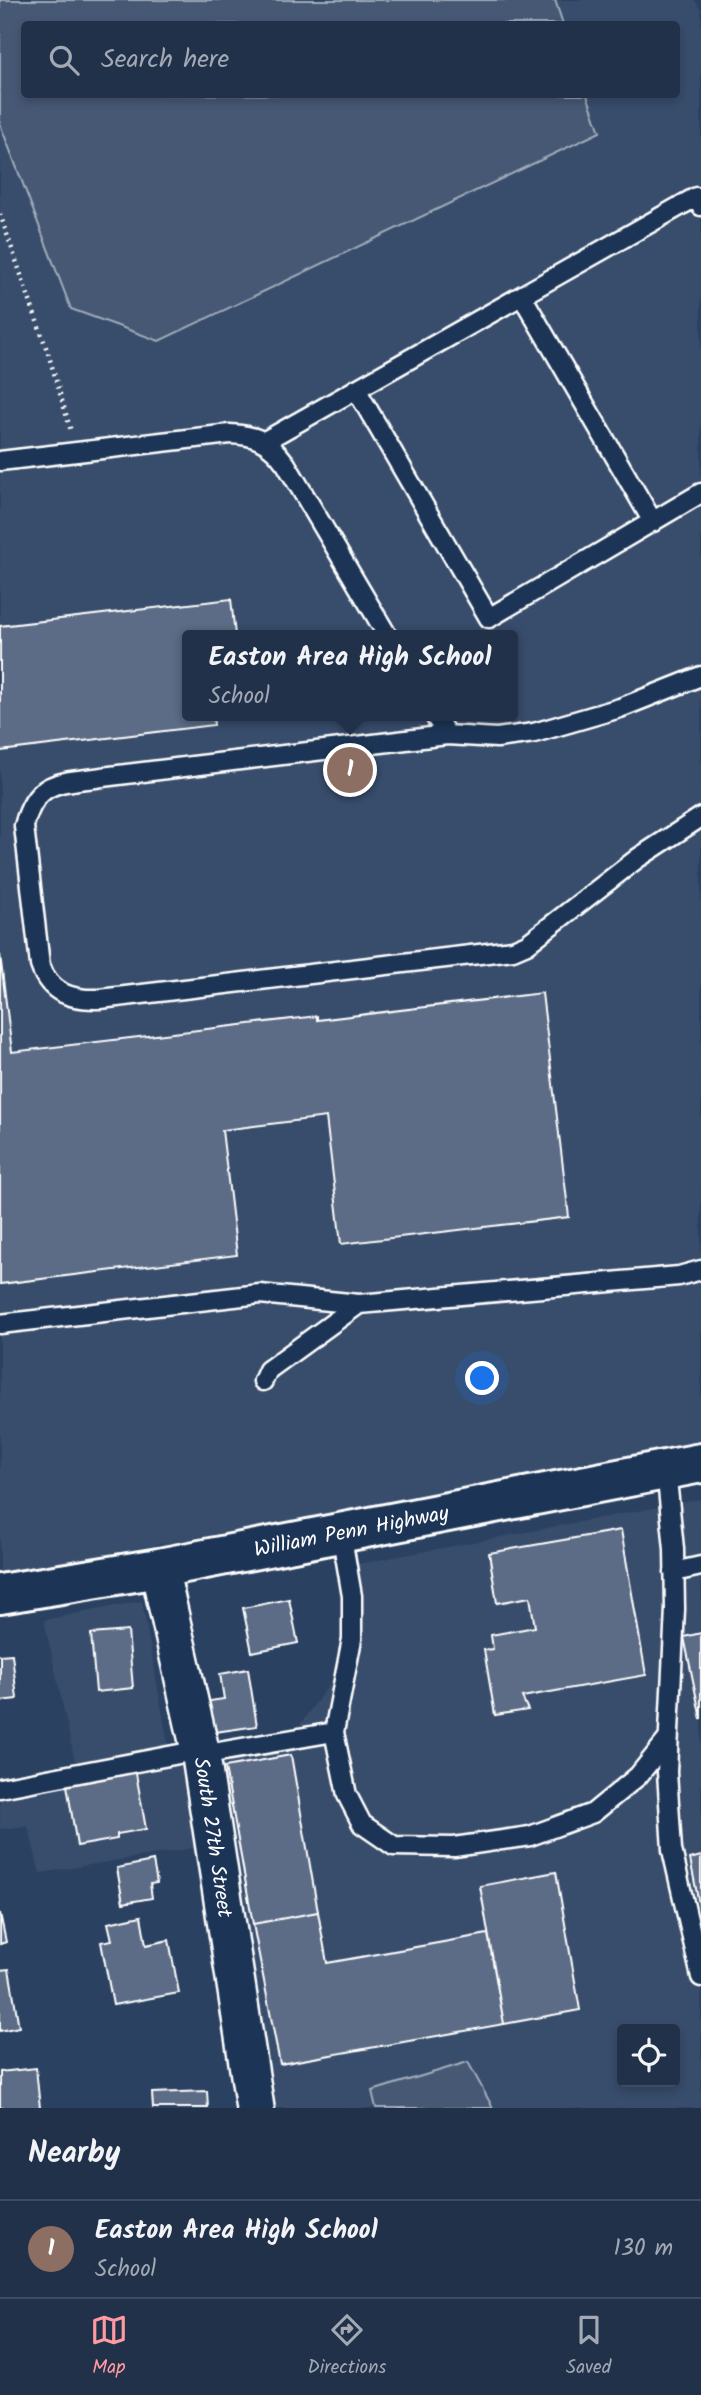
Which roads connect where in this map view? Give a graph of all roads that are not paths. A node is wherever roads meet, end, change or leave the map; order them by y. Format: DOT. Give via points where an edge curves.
graph roads {
  1 [pos="701,206"];
  2 [pos="522,296"];
  3 [pos="356,389"];
  4 [pos="264,442"];
  5 [pos="0,461"];
  6 [pos="701,493"];
  7 [pos="653,522"];
  8 [pos="384,630"];
  9 [pos="701,676"];
  10 [pos="438,721"];
  11 [pos="447,735"];
  12 [pos="701,817"];
  13 [pos="701,1270"];
  14 [pos="359,1304"];
  15 [pos="0,1324"];
  16 [pos="264,1381"];
  17 [pos="684,1466"];
  18 [pos="341,1532"];
  19 [pos="701,1566"];
  20 [pos="159,1568"];
  21 [pos="674,1572"];
  22 [pos="0,1594"];
  23 [pos="334,1732"];
  24 [pos="668,1739"];
  25 [pos="201,1753"];
  26 [pos="0,1788"];
  27 [pos="701,1978"];
  28 [pos="254,2108"];
  1 -- 2 [label="lane" via="696,197"];
  2 -- 3 [label="lane"];
  2 -- 7 [label="lane"];
  3 -- 4 [label="lane"];
  3 -- 7 [label="lane" via="489,618"];
  4 -- 5 [label="lane" via="230,434"];
  4 -- 8 [label="lane" via="286,464"];
  6 -- 7 [label="lane"];
  9 -- 11 [label="lane" via="621,708 534,733 497,738"];
  10 -- 11 [label="lane"];
  11 -- 12 [label="lane" via="50,786 37,795 24,826 44,978 67,996 100,999 513,950"];
  13 -- 14 [label="lane" via="680,1276"];
  14 -- 15 [label="lane" via="260,1294"];
  14 -- 16 [label="lane" via="268,1370"];
  17 -- 18 [label="main road, William Penn Highway"];
  17 -- 21 [label="lane"];
  18 -- 20 [label="main road, William Penn Highway"];
  18 -- 23 [label="lane" via="352,1596 352,1639"];
  19 -- 21 [label="lane"];
  20 -- 22 [label="main road, William Penn Highway"];
  20 -- 25 [label="street, South 27th Street"];
  21 -- 24 [label="lane"];
  23 -- 24 [label="lane" via="347,1795 362,1825 394,1846 454,1847 530,1836 593,1812 638,1776"];
  23 -- 25 [label="lane"];
  24 -- 27 [label="lane" via="672,1850"];
  25 -- 26 [label="lane"];
  25 -- 28 [label="street, South 27th Street"];
}
